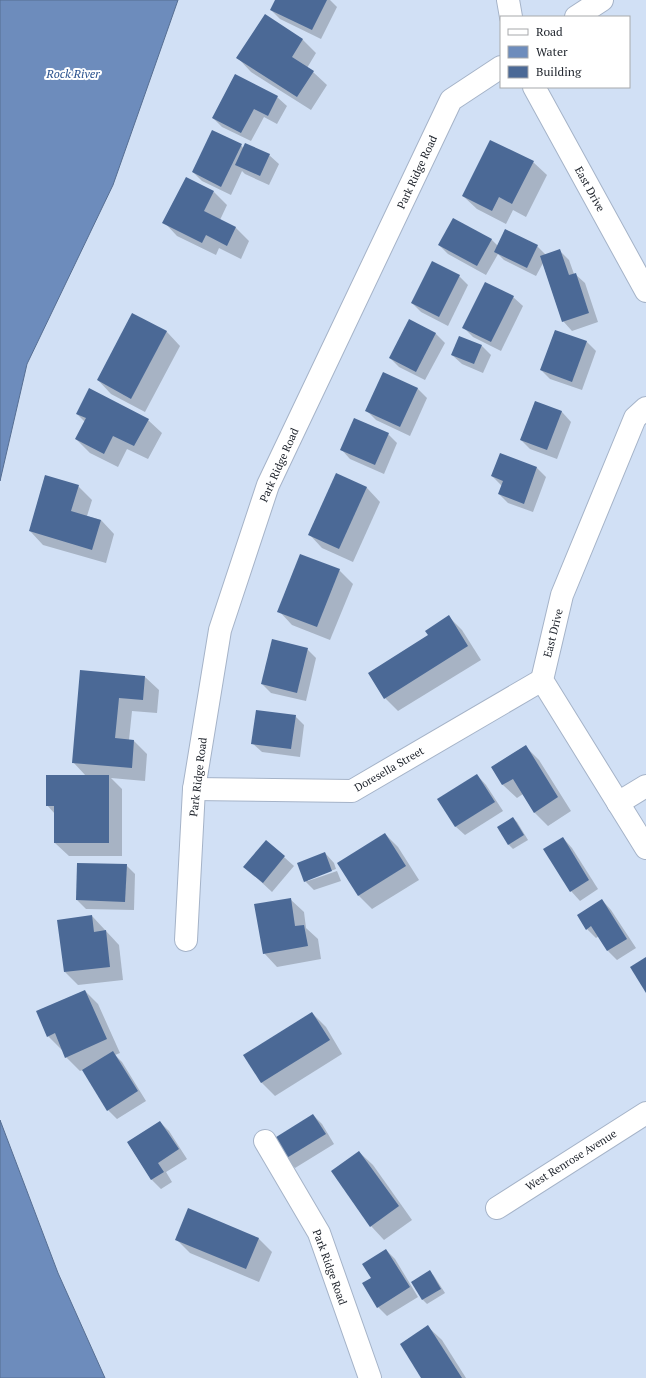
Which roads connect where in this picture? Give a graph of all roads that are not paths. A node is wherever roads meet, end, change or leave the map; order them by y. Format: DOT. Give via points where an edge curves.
graph roads {
  1 [pos="508,0"];
  2 [pos="602,0"];
  3 [pos="511,16"];
  4 [pos="578,16"];
  5 [pos="500,68"];
  6 [pos="535,88"];
  7 [pos="646,291"];
  8 [pos="646,408"];
  9 [pos="542,680"];
  10 [pos="646,786"];
  11 [pos="194,789"];
  12 [pos="618,803"];
  13 [pos="646,848"];
  14 [pos="186,940"];
  15 [pos="646,1113"];
  16 [pos="266,1141"];
  17 [pos="496,1208"];
  18 [pos="370,1378"];
  1 -- 3 [label="street"];
  2 -- 4 [label="street"];
  5 -- 11 [label="street, Park Ridge Road" via="451,100 268,485 220,630"];
  6 -- 7 [label="street, East Drive"];
  8 -- 9 [label="street, East Drive" via="635,418 562,594"];
  9 -- 11 [label="street, Doresella Street" via="352,791"];
  9 -- 12 [label="street"];
  10 -- 12 [label="street"];
  11 -- 14 [label="street, Park Ridge Road"];
  12 -- 13 [label="street"];
  15 -- 17 [label="street, West Renrose Avenue"];
  16 -- 18 [label="street, Park Ridge Road" via="319,1233"];
}
